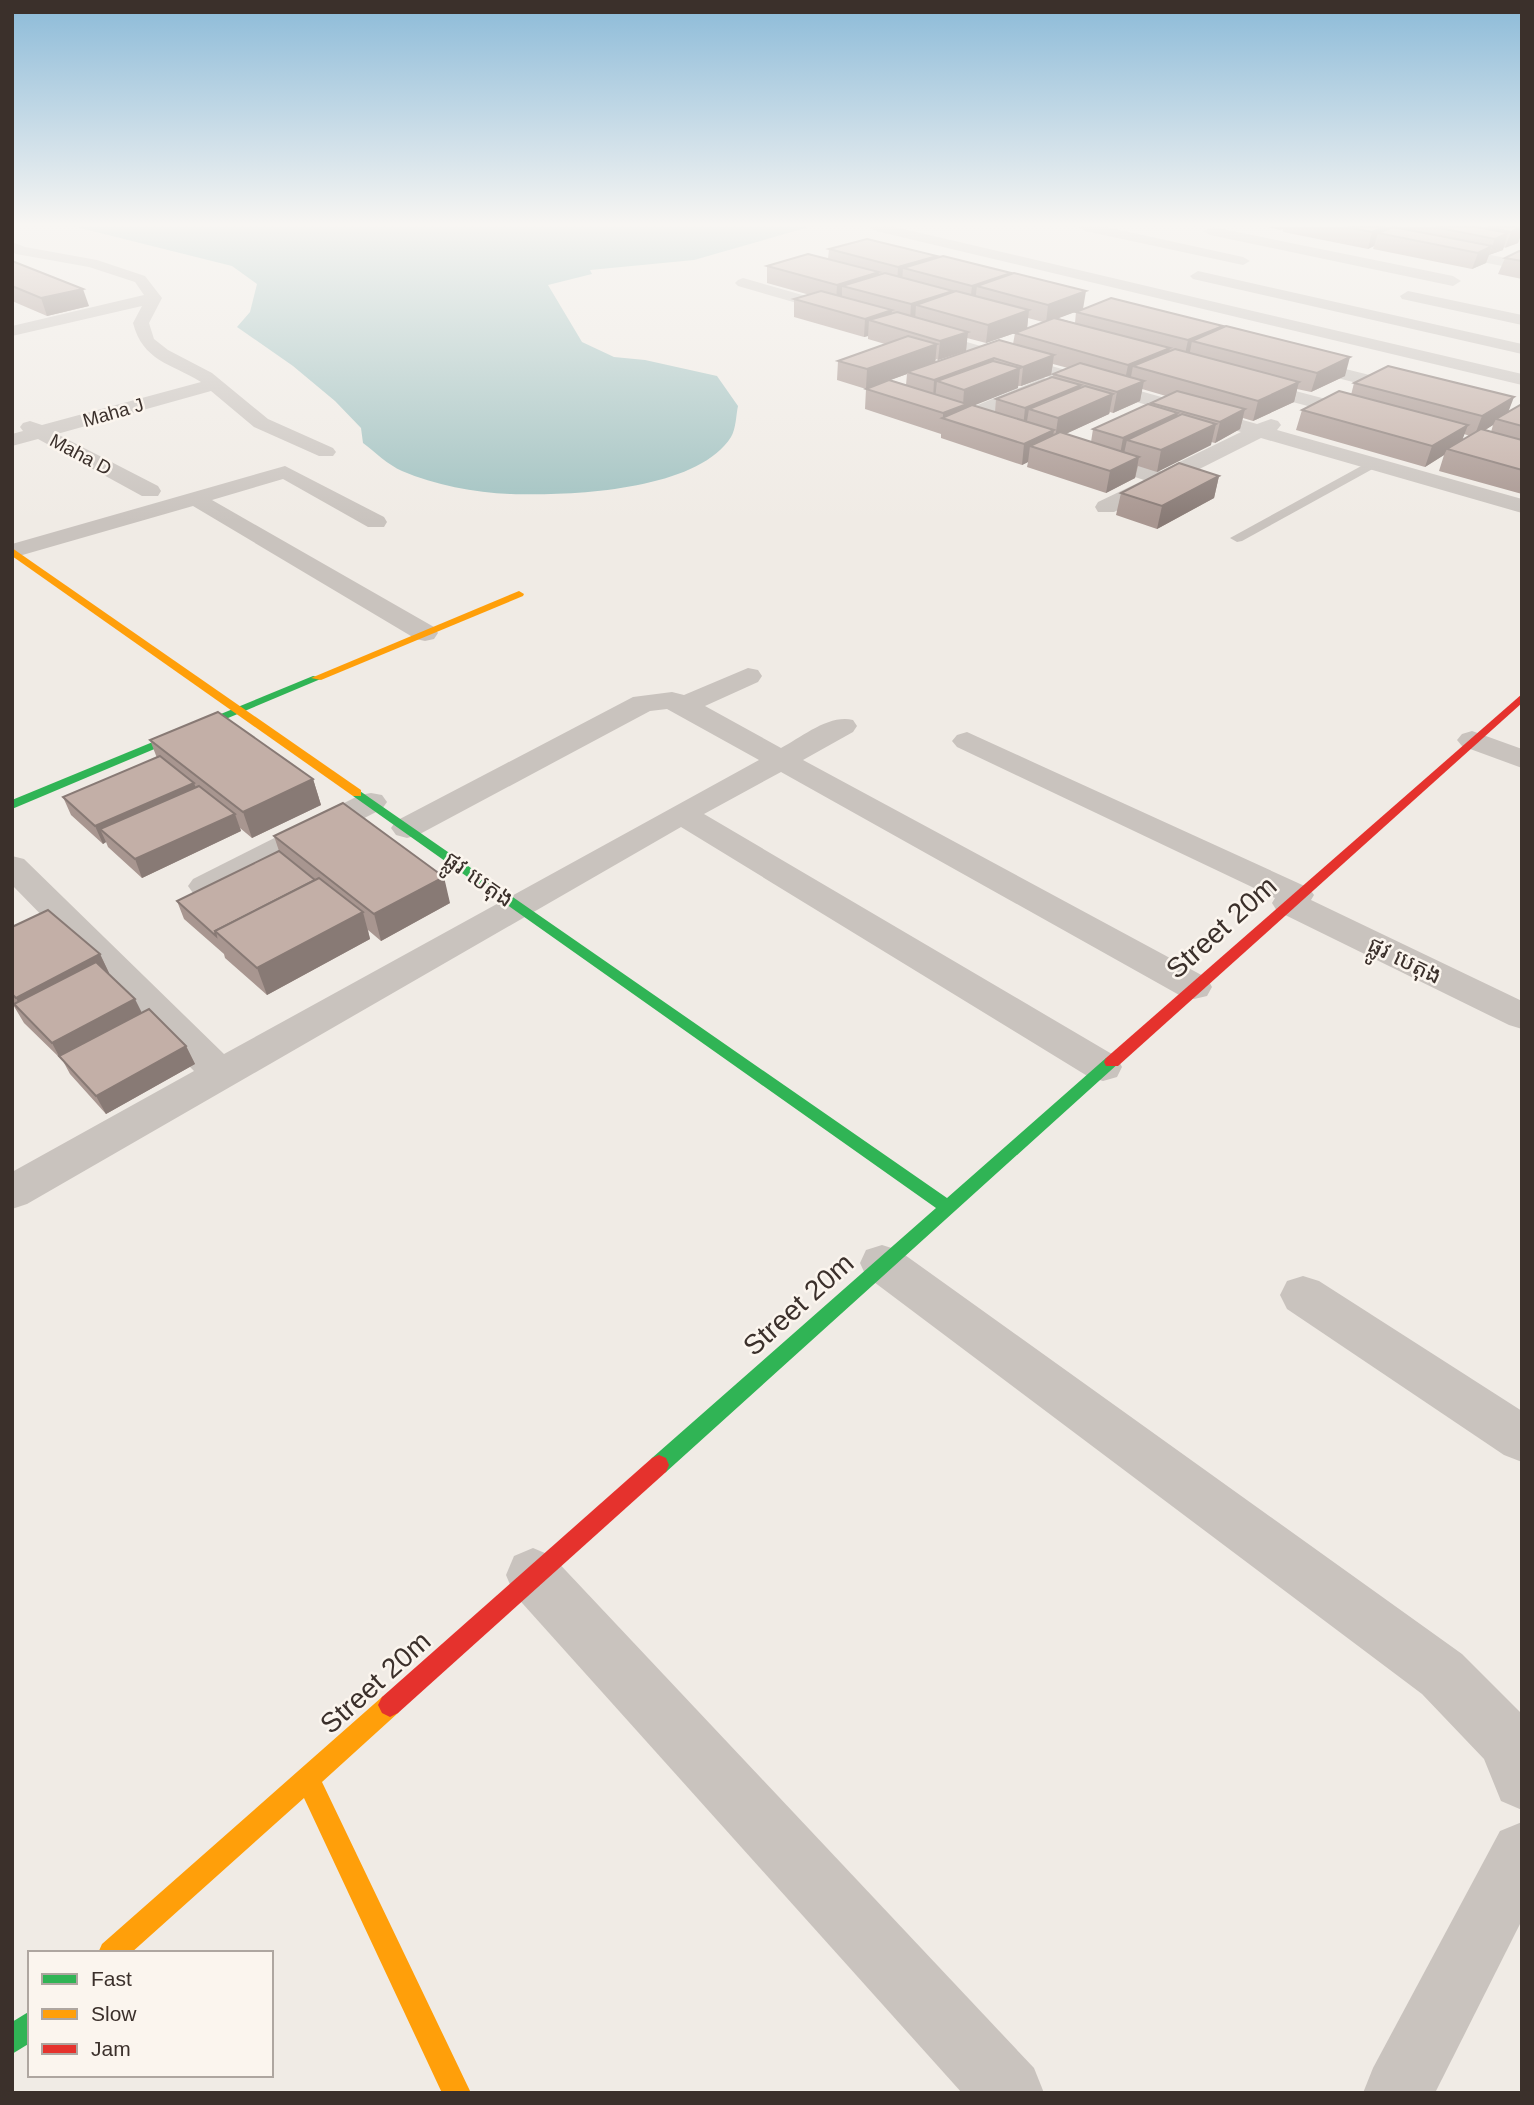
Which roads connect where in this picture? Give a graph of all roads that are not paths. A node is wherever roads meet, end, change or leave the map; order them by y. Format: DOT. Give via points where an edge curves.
graph roads {
  1 [pos="37,325"];
  2 [pos="142,325"];
  3 [pos="1231,325"];
  4 [pos="1292,325"];
  5 [pos="1418,325"];
  6 [pos="897,327"];
  7 [pos="1227,327"];
  8 [pos="12,331"];
  9 [pos="1011,344"];
  10 [pos="1522,349"];
  11 [pos="987,353"];
  12 [pos="1283,358"];
  13 [pos="956,365"];
  14 [pos="1066,375"];
  15 [pos="1222,377"];
  16 [pos="1518,377"];
  17 [pos="1363,379"];
  18 [pos="214,384"];
  19 [pos="1490,392"];
  20 [pos="1429,395"];
  21 [pos="1159,402"];
  22 [pos="1316,402"];
  23 [pos="1135,413"];
  24 [pos="12,418"];
  25 [pos="1380,419"];
  26 [pos="992,424"];
  27 [pos="1260,431"];
  28 [pos="40,432"];
  29 [pos="12,440"];
  30 [pos="1076,441"];
  31 [pos="326,452"];
  32 [pos="1374,463"];
  33 [pos="1163,479"];
  34 [pos="150,491"];
  35 [pos="202,504"];
  36 [pos="1522,506"];
  37 [pos="1106,507"];
  38 [pos="376,522"];
  39 [pos="1237,538"];
  40 [pos="12,551"];
  41 [pos="519,594"];
  42 [pos="425,633"];
  43 [pos="748,676"];
  44 [pos="1522,697"];
  45 [pos="685,705"];
  46 [pos="240,710"];
  47 [pos="843,726"];
  48 [pos="1472,740"];
  49 [pos="967,741"];
  50 [pos="1522,759"];
  51 [pos="782,761"];
  52 [pos="370,802"];
  53 [pos="12,805"];
  54 [pos="681,814"];
  55 [pos="407,828"];
  56 [pos="12,866"];
  57 [pos="205,886"];
  58 [pos="1293,899"];
  59 [pos="519,906"];
  60 [pos="1194,987"];
  61 [pos="1522,1016"];
  62 [pos="1104,1068"];
  63 [pos="220,1074"];
  64 [pos="14,1186"];
  65 [pos="947,1207"];
  66 [pos="882,1264"];
  67 [pos="1303,1295"];
  68 [pos="1522,1439"];
  69 [pos="533,1575"];
  70 [pos="307,1777"];
  71 [pos="1522,1780"];
  72 [pos="1522,1853"];
  73 [pos="113,1951"];
  74 [pos="28,2027"];
  75 [pos="12,2040"];
  76 [pos="457,2093"];
  77 [pos="1009,2093"];
  78 [pos="1398,2093"];
  1 -- 8 [label="street"];
  2 -- 18 [label="street" via="146,341 162,355"];
  3 -- 7 [label="street"];
  4 -- 16 [label="street"];
  5 -- 10 [label="street"];
  6 -- 11 [label="street"];
  9 -- 11 [label="street"];
  11 -- 13 [label="street"];
  11 -- 14 [label="street"];
  12 -- 17 [label="street"];
  14 -- 21 [label="street"];
  14 -- 26 [label="street" via="961,414"];
  15 -- 22 [label="street"];
  16 -- 19 [label="street"];
  17 -- 20 [label="street"];
  17 -- 22 [label="street"];
  18 -- 28 [label="street, Maha J"];
  18 -- 31 [label="street" via="261,423"];
  21 -- 23 [label="street"];
  21 -- 27 [label="street"];
  22 -- 25 [label="street"];
  22 -- 27 [label="street"];
  24 -- 28 [label="street, Maha D"];
  27 -- 32 [label="street"];
  27 -- 33 [label="street"];
  28 -- 29 [label="street, Maha J"];
  28 -- 34 [label="street, Maha D"];
  30 -- 33 [label="street"];
  32 -- 36 [label="street"];
  32 -- 39 [label="lane"];
  33 -- 37 [label="street"];
  35 -- 42 [label="street"];
  38 -- 40 [label="street" via="285,472"];
  40 -- 46 [label="street, ផ្លូវ បេតុង"];
  41 -- 42 [label="street"];
  42 -- 46 [label="street"];
  43 -- 45 [label="street"];
  44 -- 48 [label="street, Street 20m"];
  45 -- 51 [label="street"];
  45 -- 55 [label="street" via="672,699 643,703"];
  46 -- 52 [label="street, ផ្លូវ បេតុង"];
  46 -- 53 [label="street"];
  47 -- 51 [label="street"];
  48 -- 50 [label="street"];
  48 -- 58 [label="street, Street 20m"];
  49 -- 58 [label="street, ផ្លូវ បេតុង"];
  51 -- 54 [label="street"];
  51 -- 60 [label="street"];
  52 -- 55 [label="street, ផ្លូវ បេតុង"];
  52 -- 57 [label="street"];
  54 -- 59 [label="street"];
  54 -- 62 [label="street"];
  55 -- 59 [label="street, ផ្លូវ បេតុង"];
  56 -- 63 [label="street"];
  58 -- 60 [label="street, Street 20m"];
  58 -- 61 [label="street, ផ្លូវ បេតុង"];
  59 -- 63 [label="street"];
  59 -- 65 [label="street, ផ្លូវ បេតុង"];
  60 -- 62 [label="street, Street 20m"];
  62 -- 65 [label="street, Street 20m"];
  63 -- 64 [label="street"];
  65 -- 66 [label="street, Street 20m"];
  66 -- 69 [label="street, Street 20m"];
  66 -- 71 [label="street" via="1442,1674 1505,1739"];
  67 -- 68 [label="street"];
  69 -- 70 [label="street, Street 20m"];
  69 -- 77 [label="street"];
  70 -- 73 [label="street, Street 20m"];
  70 -- 76 [label="street"];
  72 -- 78 [label="street"];
  74 -- 75 [label="street"];
}
